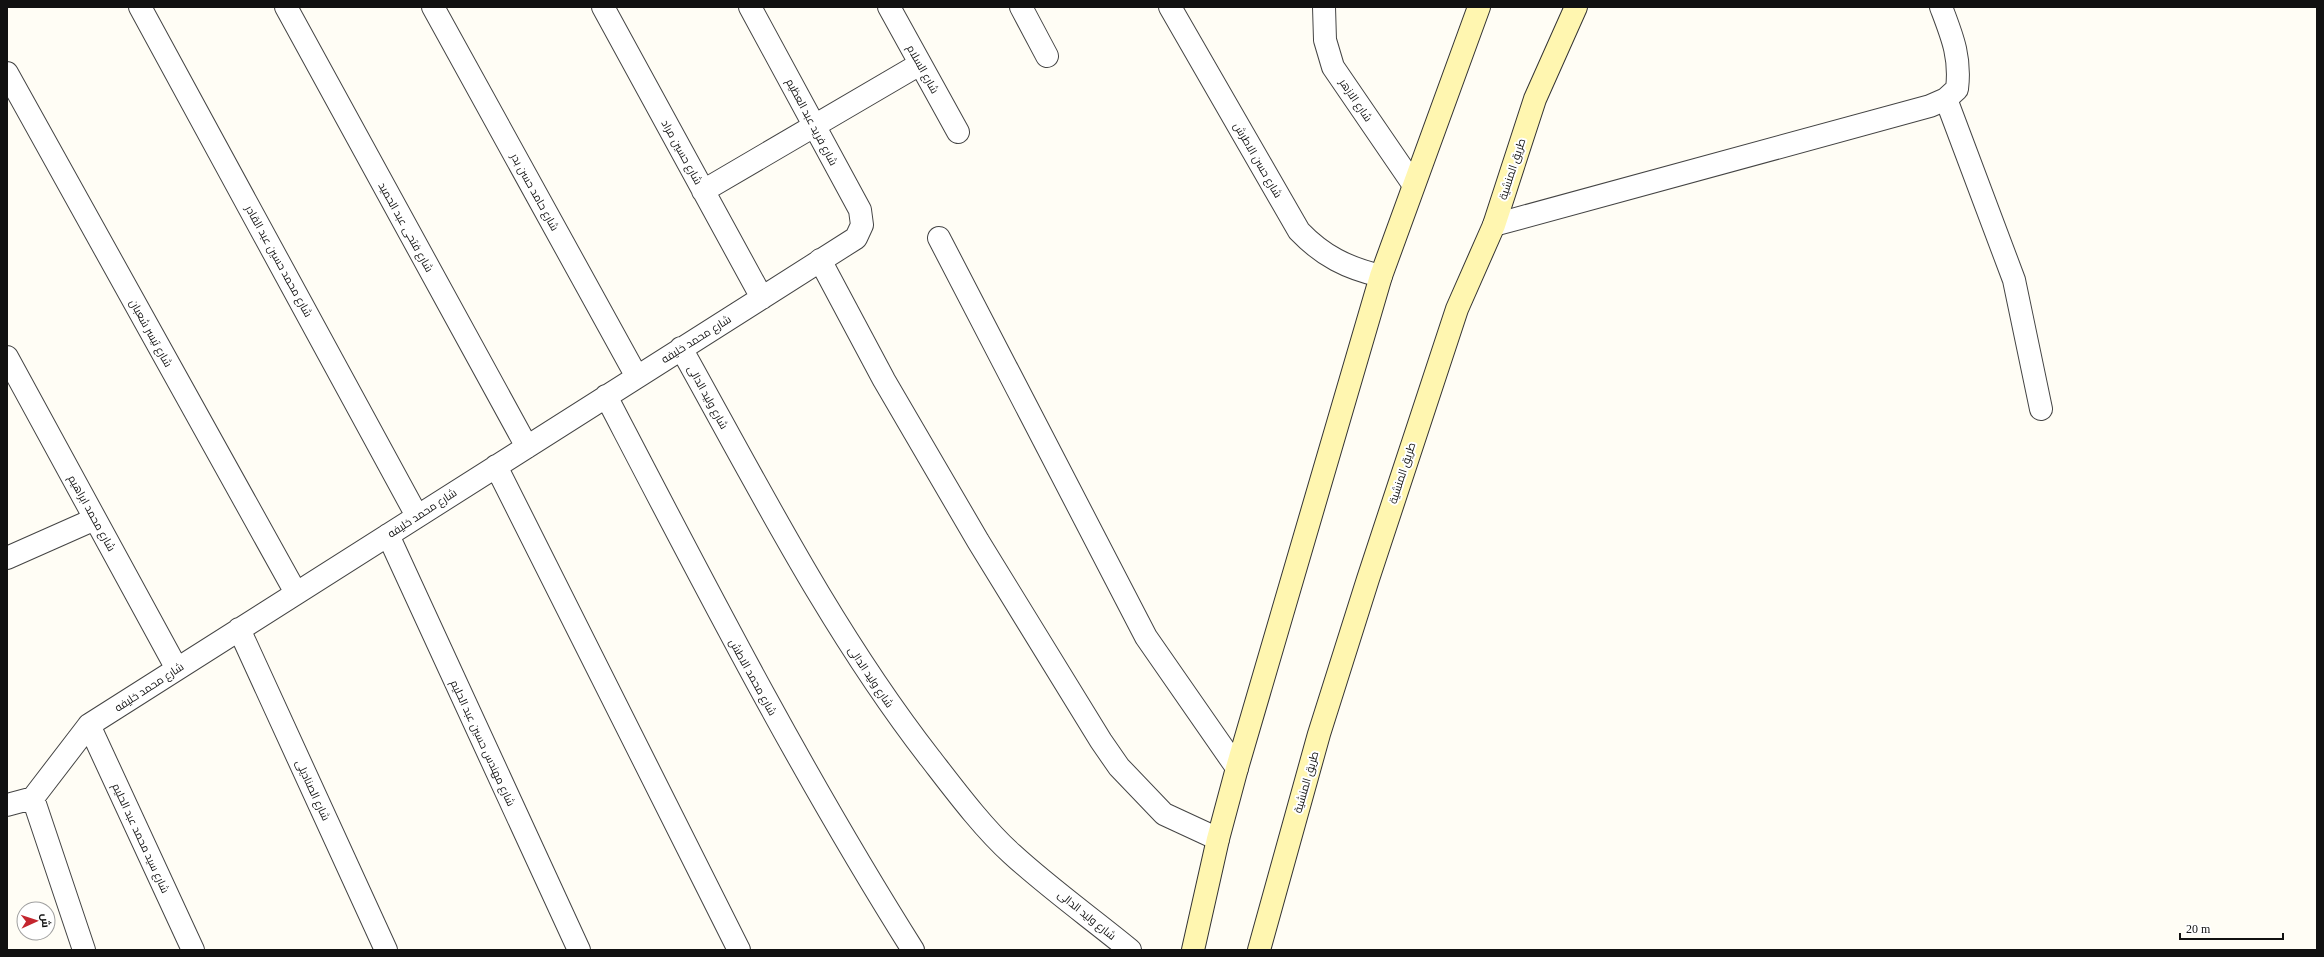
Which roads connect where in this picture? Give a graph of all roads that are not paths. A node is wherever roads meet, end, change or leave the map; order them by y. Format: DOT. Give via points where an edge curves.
graph roads {
  1 [pos="140,7"];
  2 [pos="286,7"];
  3 [pos="433,7"];
  4 [pos="603,7"];
  5 [pos="750,7"];
  6 [pos="889,7"];
  7 [pos="1021,7"];
  8 [pos="1170,7"];
  9 [pos="1324,7"];
  10 [pos="1479,7"];
  11 [pos="1576,7"];
  12 [pos="1942,7"];
  13 [pos="1047,56"];
  14 [pos="920,64"];
  15 [pos="7,72"];
  16 [pos="1946,99"];
  17 [pos="814,126"];
  18 [pos="958,132"];
  19 [pos="1413,184"];
  20 [pos="703,191"];
  21 [pos="1494,225"];
  22 [pos="856,238"];
  23 [pos="939,238"];
  24 [pos="820,260"];
  25 [pos="1381,276"];
  26 [pos="762,298"];
  27 [pos="681,348"];
  28 [pos="7,357"];
  29 [pos="637,377"];
  30 [pos="606,396"];
  31 [pos="2041,409"];
  32 [pos="526,447"];
  33 [pos="496,466"];
  34 [pos="417,516"];
  35 [pos="95,519"];
  36 [pos="388,535"];
  37 [pos="7,558"];
  38 [pos="296,593"];
  39 [pos="239,629"];
  40 [pos="177,669"];
  41 [pos="89,725"];
  42 [pos="1238,768"];
  43 [pos="32,798"];
  44 [pos="7,805"];
  45 [pos="1218,840"];
  46 [pos="84,950"];
  47 [pos="193,950"];
  48 [pos="386,950"];
  49 [pos="579,950"];
  50 [pos="739,950"];
  51 [pos="913,950"];
  52 [pos="1130,950"];
  53 [pos="1193,950"];
  54 [pos="1259,950"];
  1 -- 34 [label="street, شارع محمد حسين عبد القادر"];
  2 -- 32 [label="street, شارع فتحى عبد الحميد"];
  3 -- 29 [label="street, شارع حامد حسن بدر"];
  4 -- 20 [label="street, شارع حسين مراد"];
  5 -- 17 [label="street, شارع فريد عبد العظيم"];
  6 -- 14 [label="street, شارع السلام"];
  7 -- 13 [label="street"];
  8 -- 25 [label="street, شارع حسن الاطرش" via="1299,231 1316,248 1336,262 1358,271"];
  9 -- 19 [label="street, شارع الازهر" via="1324,40 1333,67"];
  10 -- 19 [label="street"];
  11 -- 21 [label="street, طريق المنشية" via="1535,99"];
  12 -- 16 [label="street" via="1957,50 1959,71 1957,89"];
  14 -- 17 [label="street"];
  14 -- 18 [label="street, شارع السلام"];
  15 -- 38 [label="street, شارع تيسر شعبان"];
  16 -- 21 [label="street" via="1930,106"];
  16 -- 31 [label="street" via="2014,280"];
  17 -- 20 [label="street"];
  17 -- 22 [label="street, شارع فريد عبد العظيم" via="860,210 862,225"];
  19 -- 25 [label="street"];
  20 -- 26 [label="street, شارع حسين مراد"];
  21 -- 54 [label="street, طريق المنشية" via="1456,309 1368,579 1317,742"];
  22 -- 24 [label="street, شارع محمد خليفه"];
  23 -- 42 [label="street" via="1146,637"];
  24 -- 26 [label="street, شارع محمد خليفه"];
  24 -- 45 [label="street" via="884,380 982,548 1100,741 1119,767 1164,814"];
  25 -- 42 [label="street"];
  26 -- 27 [label="street, شارع محمد خليفه"];
  27 -- 29 [label="street, شارع محمد خليفه"];
  27 -- 52 [label="street, شارع وليد الدالى" via="812,582 855,654 903,724 955,790 1011,853"];
  28 -- 35 [label="street, شارع محمد ابراهيم"];
  29 -- 30 [label="street, شارع محمد خليفه"];
  30 -- 32 [label="street, شارع محمد خليفه"];
  30 -- 51 [label="street, شارع محمد الاطش" via="746,665 865,874"];
  32 -- 33 [label="street, شارع محمد خليفه"];
  33 -- 34 [label="street, شارع محمد خليفه"];
  33 -- 50 [label="street"];
  34 -- 36 [label="street, شارع محمد خليفه"];
  35 -- 37 [label="street"];
  35 -- 40 [label="street, شارع محمد ابراهيم"];
  36 -- 38 [label="street, شارع محمد خليفه"];
  36 -- 49 [label="street, شارع مهندس حسين عبد الحليم"];
  38 -- 39 [label="street, شارع محمد خليفه"];
  39 -- 40 [label="street, شارع محمد خليفه"];
  39 -- 48 [label="street, شارع الصناديلى"];
  40 -- 41 [label="street, شارع محمد خليفه"];
  41 -- 43 [label="street, شارع محمد خليفه"];
  41 -- 47 [label="street, شارع سيد محمد عبد الحليم"];
  42 -- 45 [label="street"];
  43 -- 44 [label="street"];
  43 -- 46 [label="street"];
  45 -- 53 [label="street"];
}
